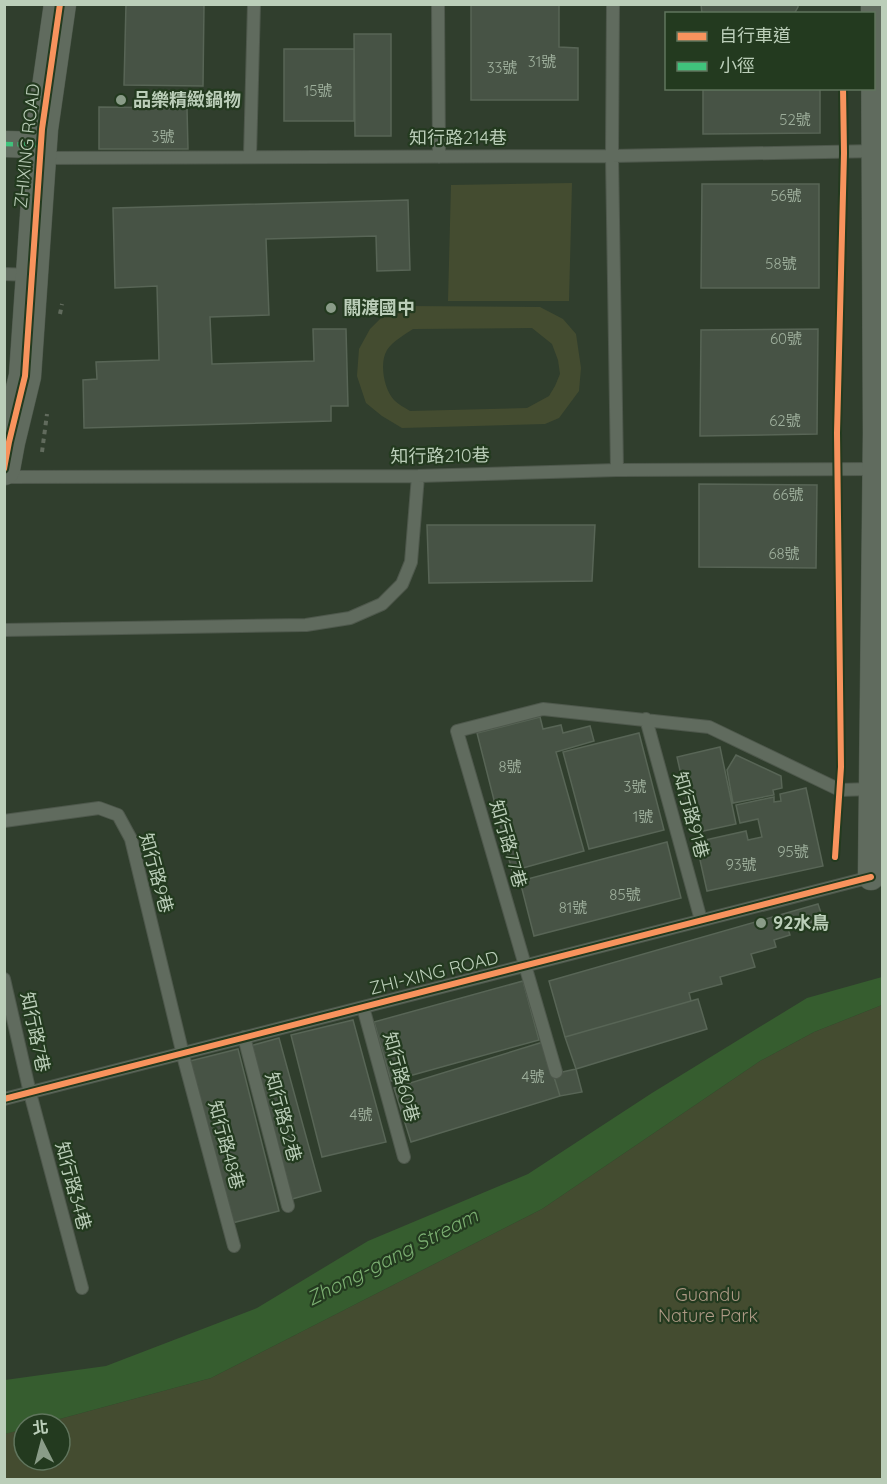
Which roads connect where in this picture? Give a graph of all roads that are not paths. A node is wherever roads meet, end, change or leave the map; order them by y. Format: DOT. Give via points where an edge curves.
graph roads {
  1 [pos="60,4"];
  2 [pos="254,4"];
  3 [pos="438,4"];
  4 [pos="613,4"];
  5 [pos="875,78"];
  6 [pos="4,144"];
  7 [pos="876,151"];
  8 [pos="40,152"];
  9 [pos="250,156"];
  10 [pos="612,156"];
  11 [pos="440,157"];
  12 [pos="18,274"];
  13 [pos="880,289"];
  14 [pos="4,469"];
  15 [pos="879,469"];
  16 [pos="617,470"];
  17 [pos="418,476"];
  18 [pos="4,477"];
  19 [pos="4,630"];
  20 [pos="646,719"];
  21 [pos="871,789"];
  22 [pos="4,821"];
  23 [pos="871,877"];
  24 [pos="701,920"];
  25 [pos="524,966"];
  26 [pos="4,979"];
  27 [pos="363,1007"];
  28 [pos="244,1037"];
  29 [pos="183,1054"];
  30 [pos="556,1072"];
  31 [pos="30,1093"];
  32 [pos="4,1100"];
  33 [pos="404,1157"];
  34 [pos="288,1206"];
  35 [pos="234,1246"];
  36 [pos="82,1288"];
  1 -- 8 [label="street, ZHIXING ROAD"];
  2 -- 9 [label="lane"];
  3 -- 11 [label="lane"];
  4 -- 10 [label="lane"];
  5 -- 7 [label="street"];
  6 -- 8 [label="street"];
  7 -- 10 [label="lane, 知行路214巷"];
  7 -- 13 [label="street"];
  8 -- 9 [label="lane, 知行路214巷"];
  8 -- 12 [label="street, ZHIXING ROAD"];
  9 -- 11 [label="lane, 知行路214巷"];
  10 -- 11 [label="lane, 知行路214巷"];
  10 -- 16 [label="lane"];
  12 -- 14 [label="street, ZHIXING ROAD" via="25,376"];
  13 -- 15 [label="street"];
  15 -- 16 [label="lane, 知行路210巷"];
  15 -- 21 [label="street"];
  16 -- 17 [label="lane, 知行路210巷"];
  17 -- 18 [label="lane, 知行路210巷"];
  17 -- 19 [label="lane" via="411,562 402,584 382,604 351,618 306,625"];
  20 -- 21 [label="lane" via="709,727 840,790"];
  20 -- 24 [label="lane, 知行路91巷"];
  20 -- 25 [label="lane, 知行路77巷" via="543,710 457,731"];
  21 -- 23 [label="street"];
  22 -- 29 [label="lane, 知行路9巷" via="99,808 118,815 131,839"];
  23 -- 24 [label="lane, ZHI-XING ROAD"];
  24 -- 25 [label="lane, ZHI-XING ROAD"];
  25 -- 27 [label="lane, ZHI-XING ROAD"];
  25 -- 30 [label="lane, 知行路77巷"];
  26 -- 31 [label="lane, 知行路7巷"];
  27 -- 28 [label="lane, ZHI-XING ROAD"];
  27 -- 33 [label="lane, 知行路60巷"];
  28 -- 29 [label="lane, ZHI-XING ROAD"];
  28 -- 34 [label="lane, 知行路52巷"];
  29 -- 31 [label="lane, ZHI-XING ROAD"];
  29 -- 35 [label="lane, 知行路48巷"];
  31 -- 32 [label="lane, ZHI-XING ROAD"];
  31 -- 36 [label="lane, 知行路34巷"];
}
